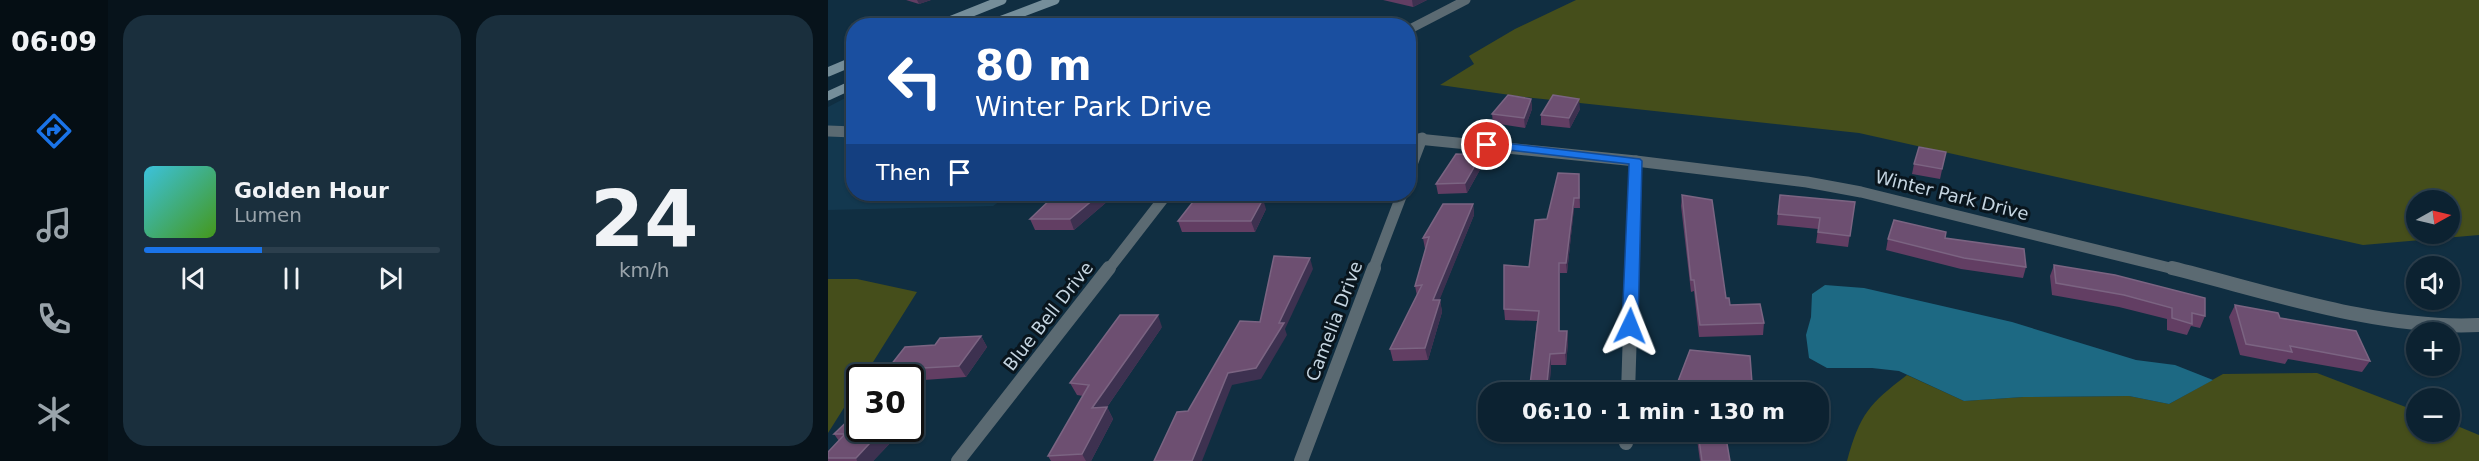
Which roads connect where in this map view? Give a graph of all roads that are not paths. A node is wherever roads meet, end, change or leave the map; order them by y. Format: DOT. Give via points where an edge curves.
graph roads {
  1 [pos="1002,0"];
  2 [pos="1055,0"];
  3 [pos="1466,0"];
  4 [pos="957,18"];
  5 [pos="1007,18"];
  6 [pos="1416,26"];
  7 [pos="846,64"];
  8 [pos="828,72"];
  9 [pos="846,88"];
  10 [pos="828,96"];
  11 [pos="828,132"];
  12 [pos="846,132"];
  13 [pos="1416,138"];
  14 [pos="1422,138"];
  15 [pos="1416,154"];
  16 [pos="1636,161"];
  17 [pos="1162,201"];
  18 [pos="1399,201"];
  19 [pos="2479,325"];
  20 [pos="1628,382"];
  21 [pos="958,461"];
  22 [pos="1301,461"];
  1 -- 4 [label="main road"];
  2 -- 5 [label="main road"];
  3 -- 6 [label="street"];
  7 -- 8 [label="main road"];
  9 -- 10 [label="main road"];
  11 -- 12 [label="street"];
  13 -- 14 [label="street, Winter Park Drive"];
  14 -- 15 [label="street"];
  14 -- 16 [label="street, Winter Park Drive"];
  16 -- 19 [label="street, Winter Park Drive" via="1861,192 2361,315 2417,325"];
  16 -- 20 [label="street"];
  17 -- 21 [label="street, Blue Bell Drive"];
  18 -- 22 [label="street, Camelia Drive"];
}
